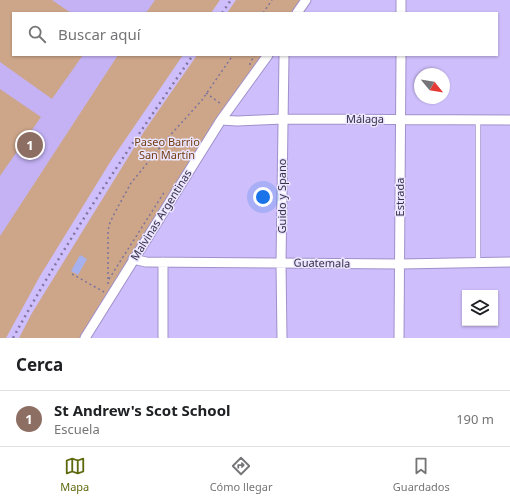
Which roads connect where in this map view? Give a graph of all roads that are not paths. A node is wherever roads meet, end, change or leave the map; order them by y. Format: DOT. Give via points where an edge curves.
graph roads {
  1 [pos="306,0"];
  2 [pos="401,0"];
  3 [pos="298,12"];
  4 [pos="401,12"];
  5 [pos="267,56"];
  6 [pos="284,56"];
  7 [pos="401,56"];
  8 [pos="283,119"];
  9 [pos="221,120"];
  10 [pos="401,120"];
  11 [pos="478,120"];
  12 [pos="510,120"];
  13 [pos="134,259"];
  14 [pos="162,262"];
  15 [pos="510,262"];
  16 [pos="281,263"];
  17 [pos="478,263"];
  18 [pos="400,264"];
  19 [pos="85,338"];
  20 [pos="163,338"];
  21 [pos="282,338"];
  22 [pos="400,338"];
  1 -- 3 [label="street"];
  2 -- 4 [label="street"];
  5 -- 9 [label="street, Malvinas Argentinas"];
  6 -- 8 [label="street, Guido y Spano"];
  7 -- 10 [label="street, Estrada"];
  8 -- 9 [label="street, Málaga"];
  8 -- 10 [label="street, Málaga"];
  8 -- 16 [label="street, Guido y Spano"];
  9 -- 13 [label="street, Malvinas Argentinas"];
  10 -- 11 [label="street, Málaga"];
  10 -- 18 [label="street, Estrada"];
  11 -- 12 [label="street, Málaga"];
  11 -- 17 [label="lane"];
  13 -- 14 [label="street, Guatemala"];
  13 -- 19 [label="street, Malvinas Argentinas"];
  14 -- 16 [label="street, Guatemala"];
  14 -- 20 [label="street"];
  15 -- 17 [label="street, Guatemala"];
  16 -- 18 [label="street, Guatemala"];
  16 -- 21 [label="street, Guido y Spano"];
  17 -- 18 [label="street, Guatemala"];
  18 -- 22 [label="street, Estrada"];
}
